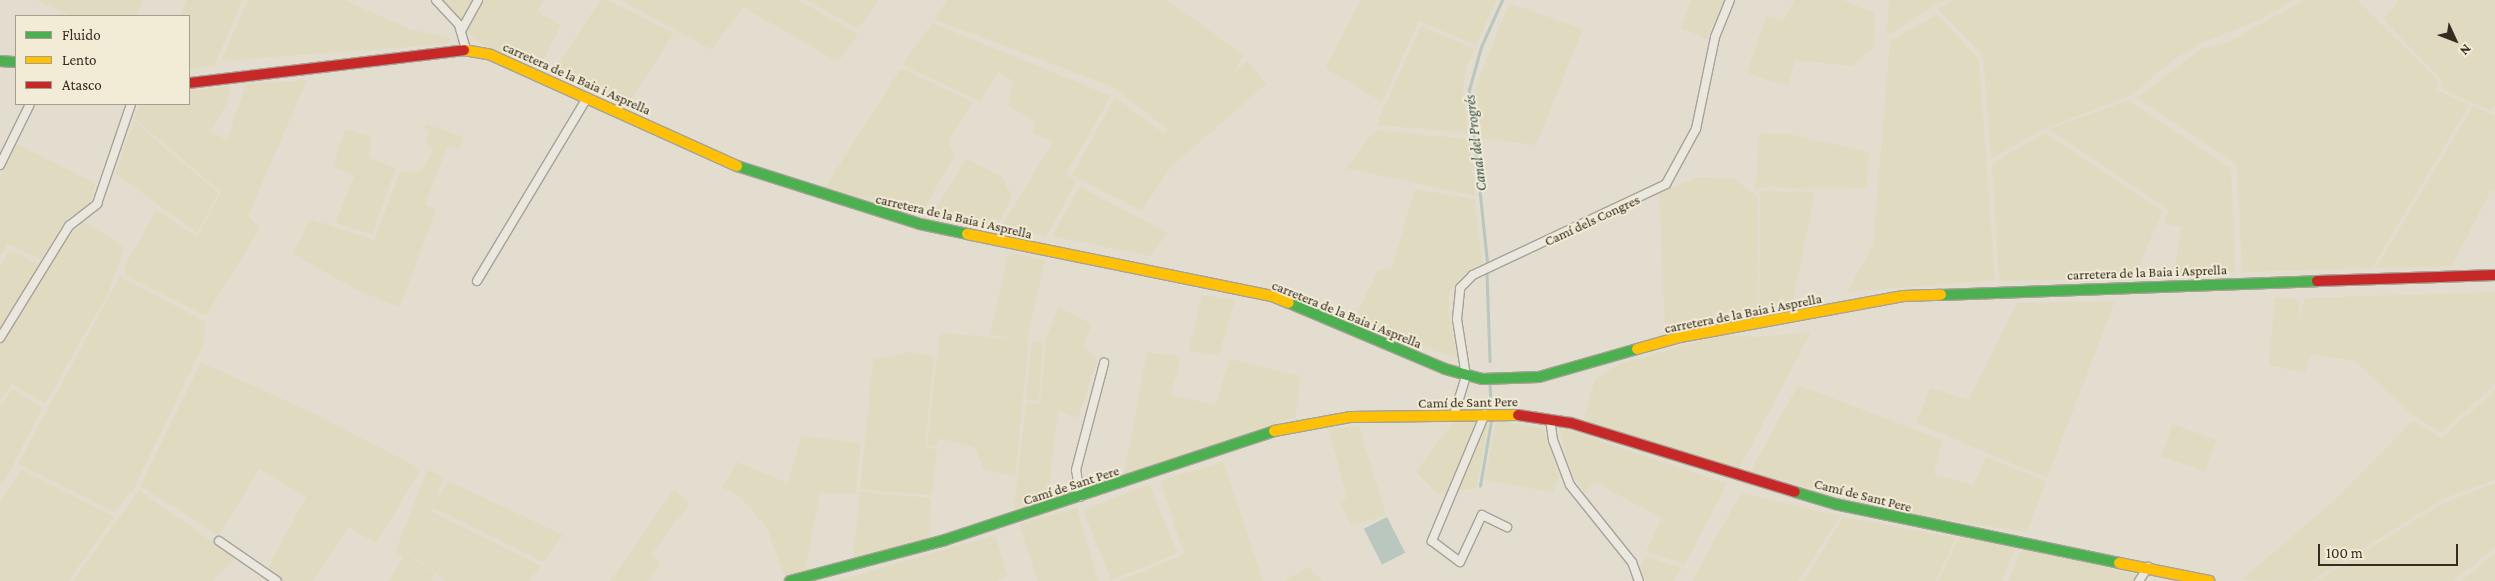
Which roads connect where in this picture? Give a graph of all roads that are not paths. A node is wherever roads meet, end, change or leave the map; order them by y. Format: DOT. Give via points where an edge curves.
graph roads {
  1 [pos="436,0"];
  2 [pos="478,0"];
  3 [pos="1728,1"];
  4 [pos="461,31"];
  5 [pos="466,50"];
  6 [pos="0,61"];
  7 [pos="15,62"];
  8 [pos="190,82"];
  9 [pos="588,98"];
  10 [pos="30,105"];
  11 [pos="131,105"];
  12 [pos="0,165"];
  13 [pos="2495,275"];
  14 [pos="477,281"];
  15 [pos="0,338"];
  16 [pos="1104,363"];
  17 [pos="1466,376"];
  18 [pos="1486,414"];
  19 [pos="1454,415"];
  20 [pos="1550,419"];
  21 [pos="1080,497"];
  22 [pos="1507,527"];
  23 [pos="219,541"];
  24 [pos="2148,567"];
  25 [pos="276,581"];
  26 [pos="790,581"];
  27 [pos="1639,581"];
  28 [pos="2140,581"];
  29 [pos="2209,581"];
  1 -- 4 [label="street"];
  2 -- 4 [label="street"];
  3 -- 17 [label="street, Camí dels Congres" via="1714,37 1696,129 1666,184 1473,275 1460,288 1457,319"];
  4 -- 5 [label="street"];
  5 -- 8 [label="main road, carretera de la Baia i Asprella"];
  5 -- 9 [label="main road, carretera de la Baia i Asprella" via="491,55"];
  6 -- 7 [label="main road"];
  9 -- 14 [label="street"];
  9 -- 17 [label="main road, carretera de la Baia i Asprella" via="751,173 886,216 1272,296"];
  10 -- 12 [label="street"];
  11 -- 15 [label="street" via="96,204 69,226"];
  13 -- 17 [label="main road, carretera de la Baia i Asprella" via="1903,296 1680,337 1539,377 1505,381"];
  16 -- 21 [label="street" via="1076,470"];
  17 -- 19 [label="street, Camí dels Congres"];
  18 -- 19 [label="main road, Camí de Sant Pere"];
  18 -- 20 [label="main road, Camí de Sant Pere"];
  18 -- 22 [label="street" via="1432,541 1460,562 1482,515"];
  19 -- 21 [label="main road, Camí de Sant Pere" via="1350,417 1311,422 1263,434"];
  20 -- 24 [label="main road, Camí de Sant Pere" via="1835,504"];
  20 -- 27 [label="street" via="1553,440 1570,485 1632,562"];
  21 -- 26 [label="main road, Camí de Sant Pere" via="881,559"];
  23 -- 25 [label="street"];
  24 -- 28 [label="street"];
  24 -- 29 [label="main road, Camí de Sant Pere"];
}
